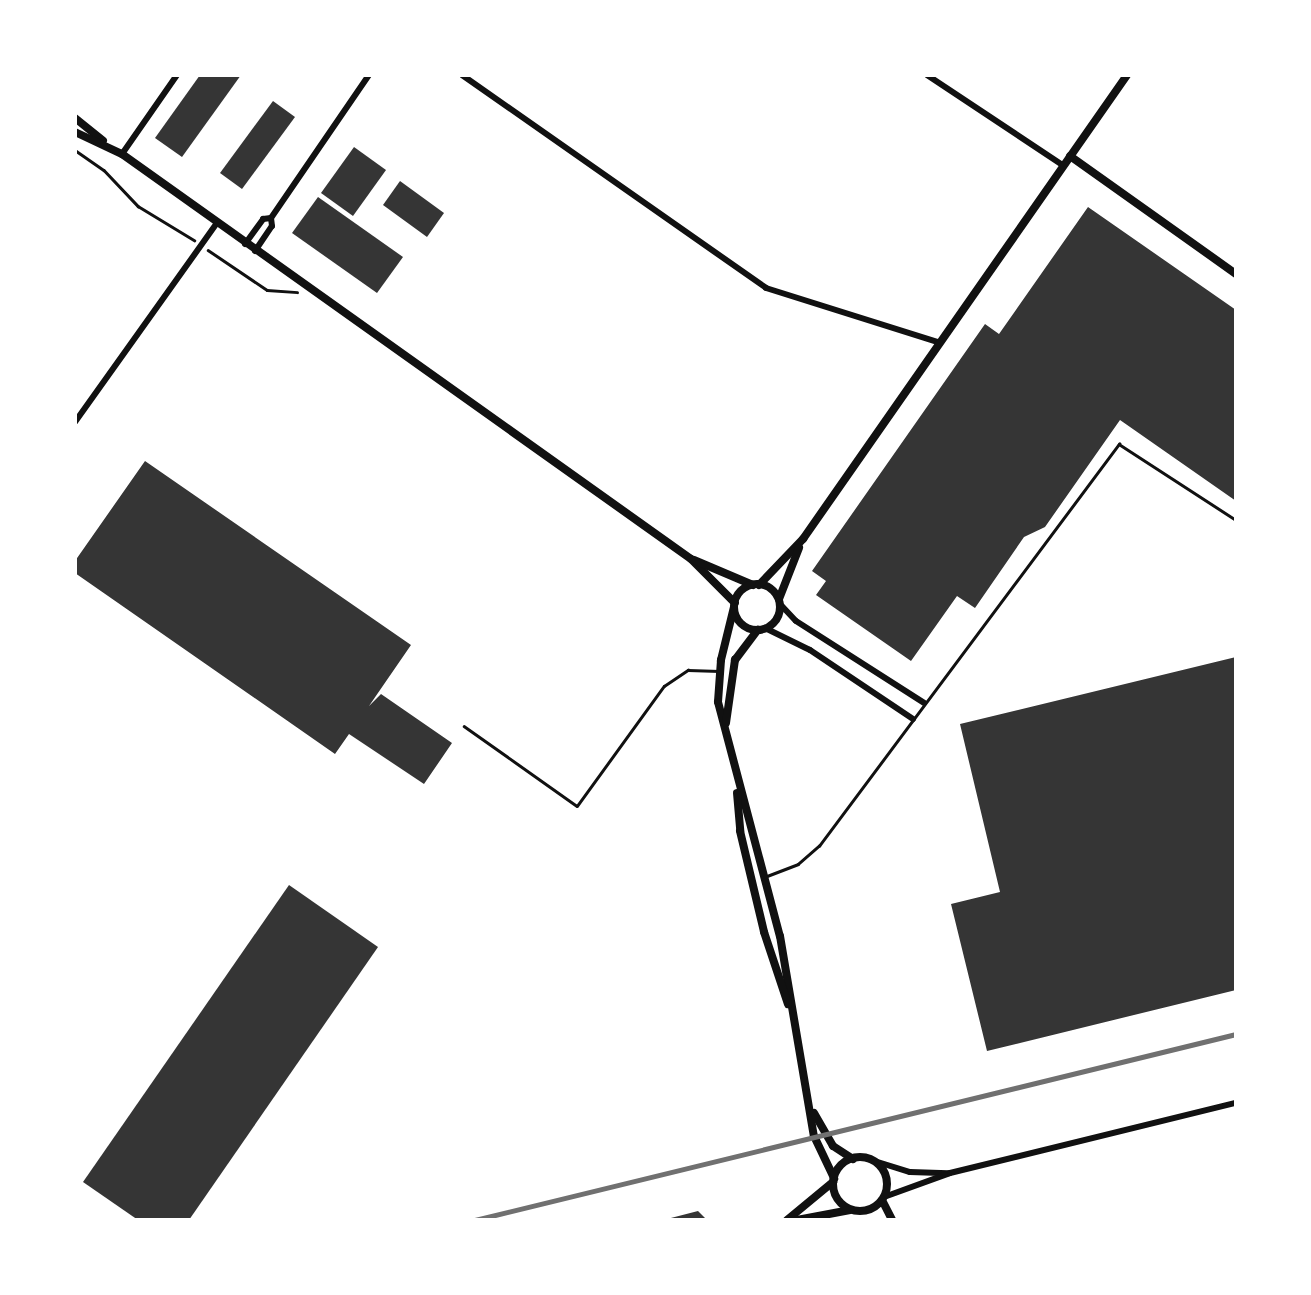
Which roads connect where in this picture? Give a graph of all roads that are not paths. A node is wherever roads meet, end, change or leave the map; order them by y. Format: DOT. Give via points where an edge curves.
graph roads {
  1 [pos="177,75"];
  2 [pos="369,75"];
  3 [pos="462,75"];
  4 [pos="927,75"];
  5 [pos="1127,75"];
  6 [pos="75,118"];
  7 [pos="75,132"];
  8 [pos="108,145"];
  9 [pos="122,154"];
  10 [pos="1070,156"];
  11 [pos="1063,166"];
  12 [pos="271,218"];
  13 [pos="217,223"];
  14 [pos="245,244"];
  15 [pos="256,251"];
  16 [pos="1236,274"];
  17 [pos="940,343"];
  18 [pos="75,422"];
  19 [pos="1236,520"];
  20 [pos="803,539"];
  21 [pos="691,559"];
  22 [pos="756,585"];
  23 [pos="779,601"];
  24 [pos="735,605"];
  25 [pos="762,629"];
  26 [pos="719,671"];
  27 [pos="924,703"];
  28 [pos="913,719"];
  29 [pos="464,726"];
  30 [pos="724,729"];
  31 [pos="736,783"];
  32 [pos="766,876"];
  33 [pos="752,880"];
  34 [pos="764,932"];
  35 [pos="780,936"];
  36 [pos="790,1010"];
  37 [pos="809,1100"];
  38 [pos="1236,1103"];
  39 [pos="853,1159"];
  40 [pos="869,1159"];
  41 [pos="950,1173"];
  42 [pos="834,1180"];
  43 [pos="883,1199"];
  44 [pos="856,1211"];
  45 [pos="786,1220"];
  46 [pos="797,1220"];
  47 [pos="870,1220"];
  48 [pos="892,1220"];
  1 -- 9 [label="street"];
  2 -- 12 [label="street"];
  3 -- 17 [label="street" via="766,288"];
  4 -- 11 [label="street"];
  5 -- 10 [label="street"];
  6 -- 8 [label="street"];
  7 -- 8 [label="street"];
  8 -- 9 [label="street"];
  9 -- 13 [label="street"];
  10 -- 11 [label="street"];
  10 -- 16 [label="street"];
  11 -- 17 [label="street"];
  12 -- 14 [label="street" via="263,219"];
  12 -- 15 [label="street" via="272,226"];
  13 -- 14 [label="street"];
  13 -- 18 [label="street"];
  14 -- 15 [label="street"];
  15 -- 21 [label="street"];
  17 -- 20 [label="street"];
  19 -- 27 [label="lane" via="1119,444"];
  20 -- 22 [label="street"];
  20 -- 23 [label="street"];
  21 -- 22 [label="street"];
  21 -- 24 [label="street"];
  22 -- 23 [label="street"];
  22 -- 24 [label="street" via="739,593"];
  23 -- 25 [label="street" via="777,619"];
  23 -- 27 [label="street" via="796,621"];
  24 -- 25 [label="street" via="739,621"];
  24 -- 26 [label="street"];
  25 -- 28 [label="street" via="810,650"];
  25 -- 30 [label="street" via="735,660"];
  26 -- 29 [label="lane" via="688,670 664,685 577,806"];
  26 -- 30 [label="street" via="718,702"];
  27 -- 28 [label="lane"];
  28 -- 32 [label="lane" via="819,846 798,864"];
  30 -- 31 [label="street"];
  31 -- 32 [label="street"];
  31 -- 33 [label="street" via="740,831"];
  32 -- 33 [label="street"];
  32 -- 35 [label="street"];
  33 -- 34 [label="street"];
  34 -- 35 [label="street"];
  34 -- 36 [label="street"];
  35 -- 36 [label="street"];
  36 -- 37 [label="street"];
  37 -- 39 [label="street" via="833,1146"];
  37 -- 42 [label="street" via="821,1159"];
  38 -- 41 [label="street"];
  39 -- 40 [label="street"];
  39 -- 42 [label="street" via="841,1166"];
  40 -- 41 [label="street" via="910,1172"];
  40 -- 43 [label="street" via="885,1175"];
  41 -- 43 [label="street"];
  42 -- 44 [label="street" via="840,1202"];
  42 -- 45 [label="street"];
  43 -- 44 [label="street"];
  43 -- 48 [label="street"];
  44 -- 46 [label="street"];
  44 -- 47 [label="street"];
}
